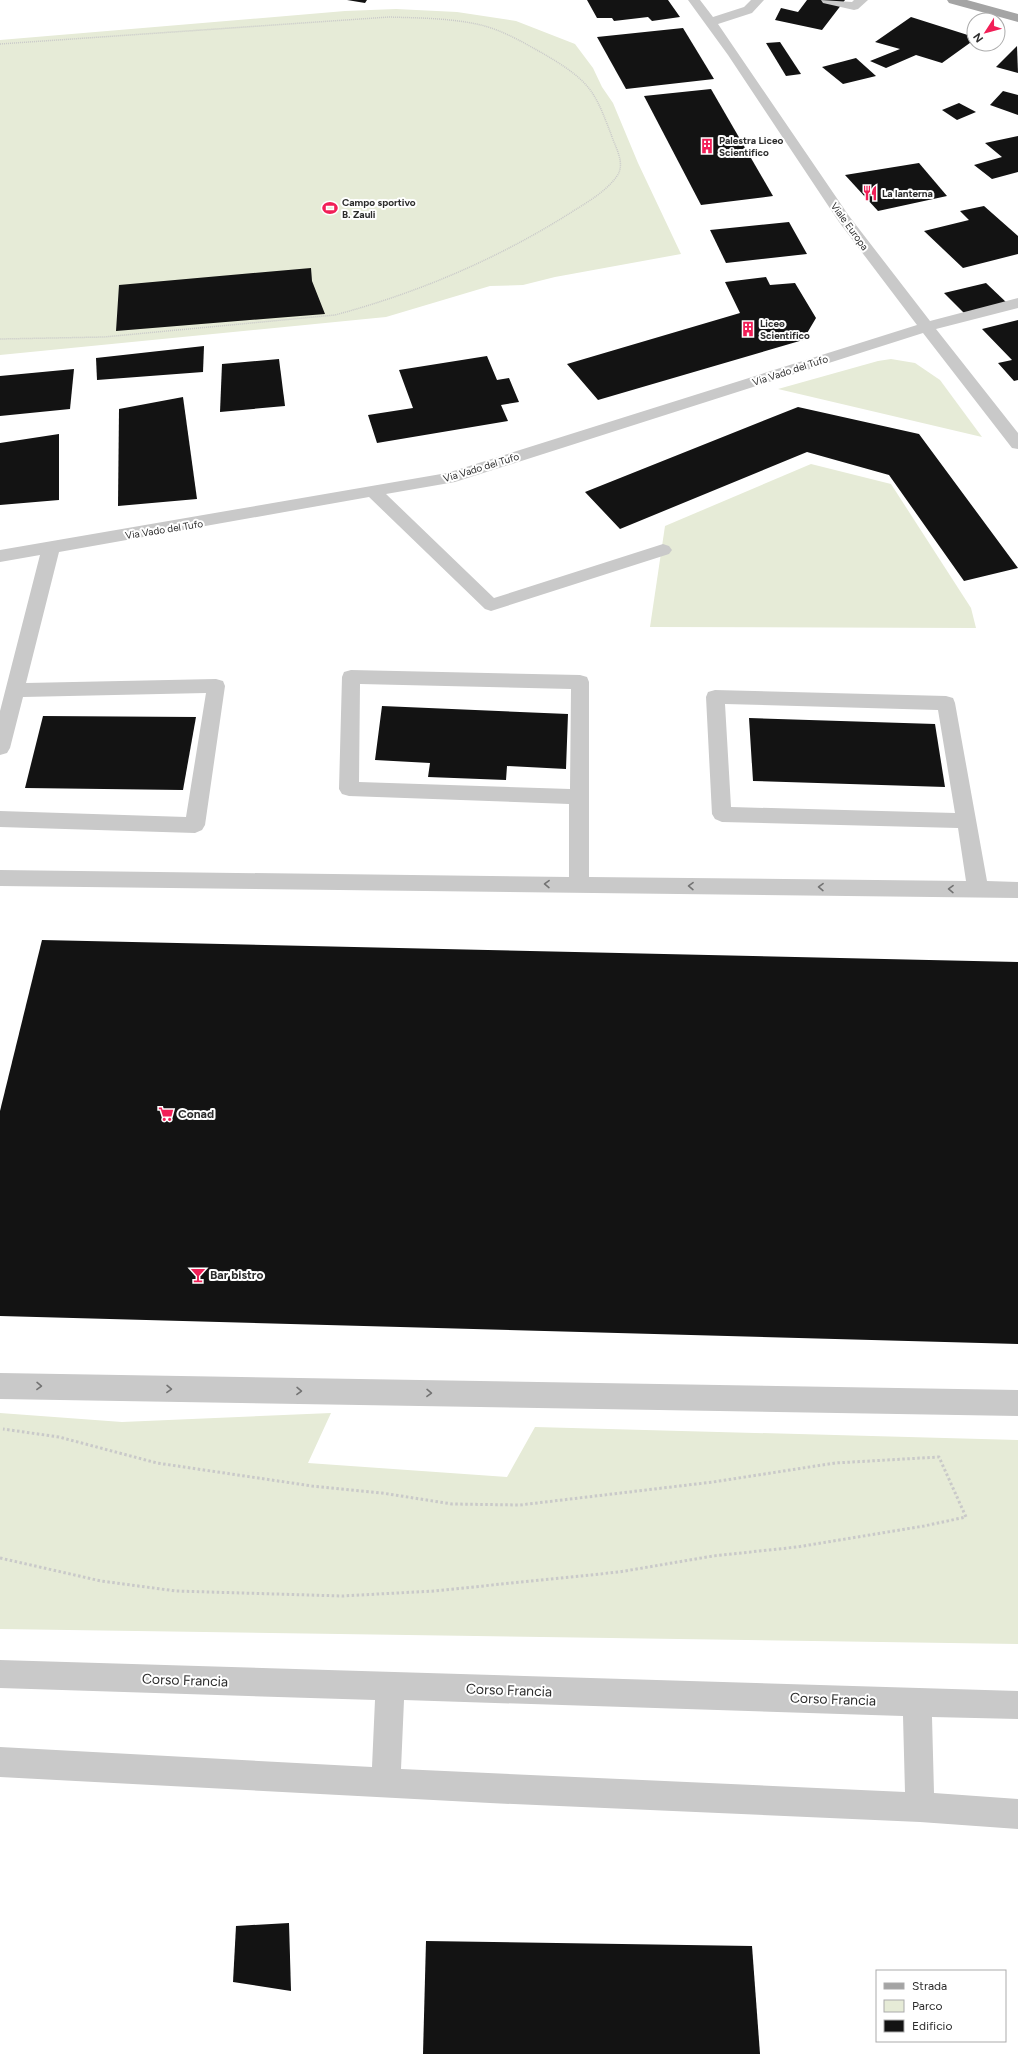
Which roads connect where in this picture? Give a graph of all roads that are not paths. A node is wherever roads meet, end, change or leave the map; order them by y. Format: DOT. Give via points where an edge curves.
graph roads {
  1 [pos="694,0"];
  2 [pos="758,0"];
  3 [pos="827,0"];
  4 [pos="862,0"];
  5 [pos="953,0"];
  6 [pos="977,3"];
  7 [pos="1018,18"];
  8 [pos="711,22"];
  9 [pos="1018,304"];
  10 [pos="925,327"];
  11 [pos="1015,436"];
  12 [pos="374,492"];
  13 [pos="51,547"];
  14 [pos="663,550"];
  15 [pos="0,556"];
  16 [pos="15,690"];
  17 [pos="0,748"];
  18 [pos="579,797"];
  19 [pos="0,819"];
  20 [pos="967,821"];
  21 [pos="0,878"];
  22 [pos="580,884"];
  23 [pos="978,889"];
  24 [pos="1018,890"];
  25 [pos="0,1386"];
  26 [pos="1018,1403"];
  27 [pos="0,1674"];
  28 [pos="390,1686"];
  29 [pos="917,1702"];
  30 [pos="1018,1705"];
  31 [pos="0,1762"];
  32 [pos="386,1782"];
  33 [pos="920,1807"];
  34 [pos="1018,1814"];
  1 -- 8 [label="street, Viale Europa"];
  2 -- 8 [label="street" via="748,10"];
  3 -- 4 [label="street" via="854,6"];
  5 -- 6 [label="main road"];
  6 -- 7 [label="main road"];
  8 -- 10 [label="street, Viale Europa" via="844,219"];
  9 -- 10 [label="street, Via Vado del Tufo"];
  10 -- 11 [label="street, Viale Europa"];
  10 -- 12 [label="street, Via Vado del Tufo" via="449,478"];
  12 -- 13 [label="street, Via Vado del Tufo"];
  12 -- 14 [label="street" via="491,605"];
  13 -- 15 [label="street, Via Vado del Tufo"];
  13 -- 16 [label="street"];
  16 -- 17 [label="street"];
  16 -- 19 [label="street" via="216,686 195,825"];
  18 -- 18 [label="street" via="580,682 351,677 349,789"];
  18 -- 22 [label="street"];
  20 -- 20 [label="street" via="946,703 715,697 722,814"];
  20 -- 23 [label="street"];
  22 -- 21 [label="street, one-way"];
  23 -- 22 [label="street, one-way"];
  23 -- 24 [label="street"];
  25 -- 26 [label="street, one-way"];
  27 -- 28 [label="street, Corso Francia"];
  28 -- 29 [label="street, Corso Francia"];
  28 -- 32 [label="street"];
  29 -- 30 [label="street, Corso Francia"];
  29 -- 33 [label="street"];
  31 -- 32 [label="street"];
  32 -- 33 [label="street"];
  33 -- 34 [label="street"];
}
